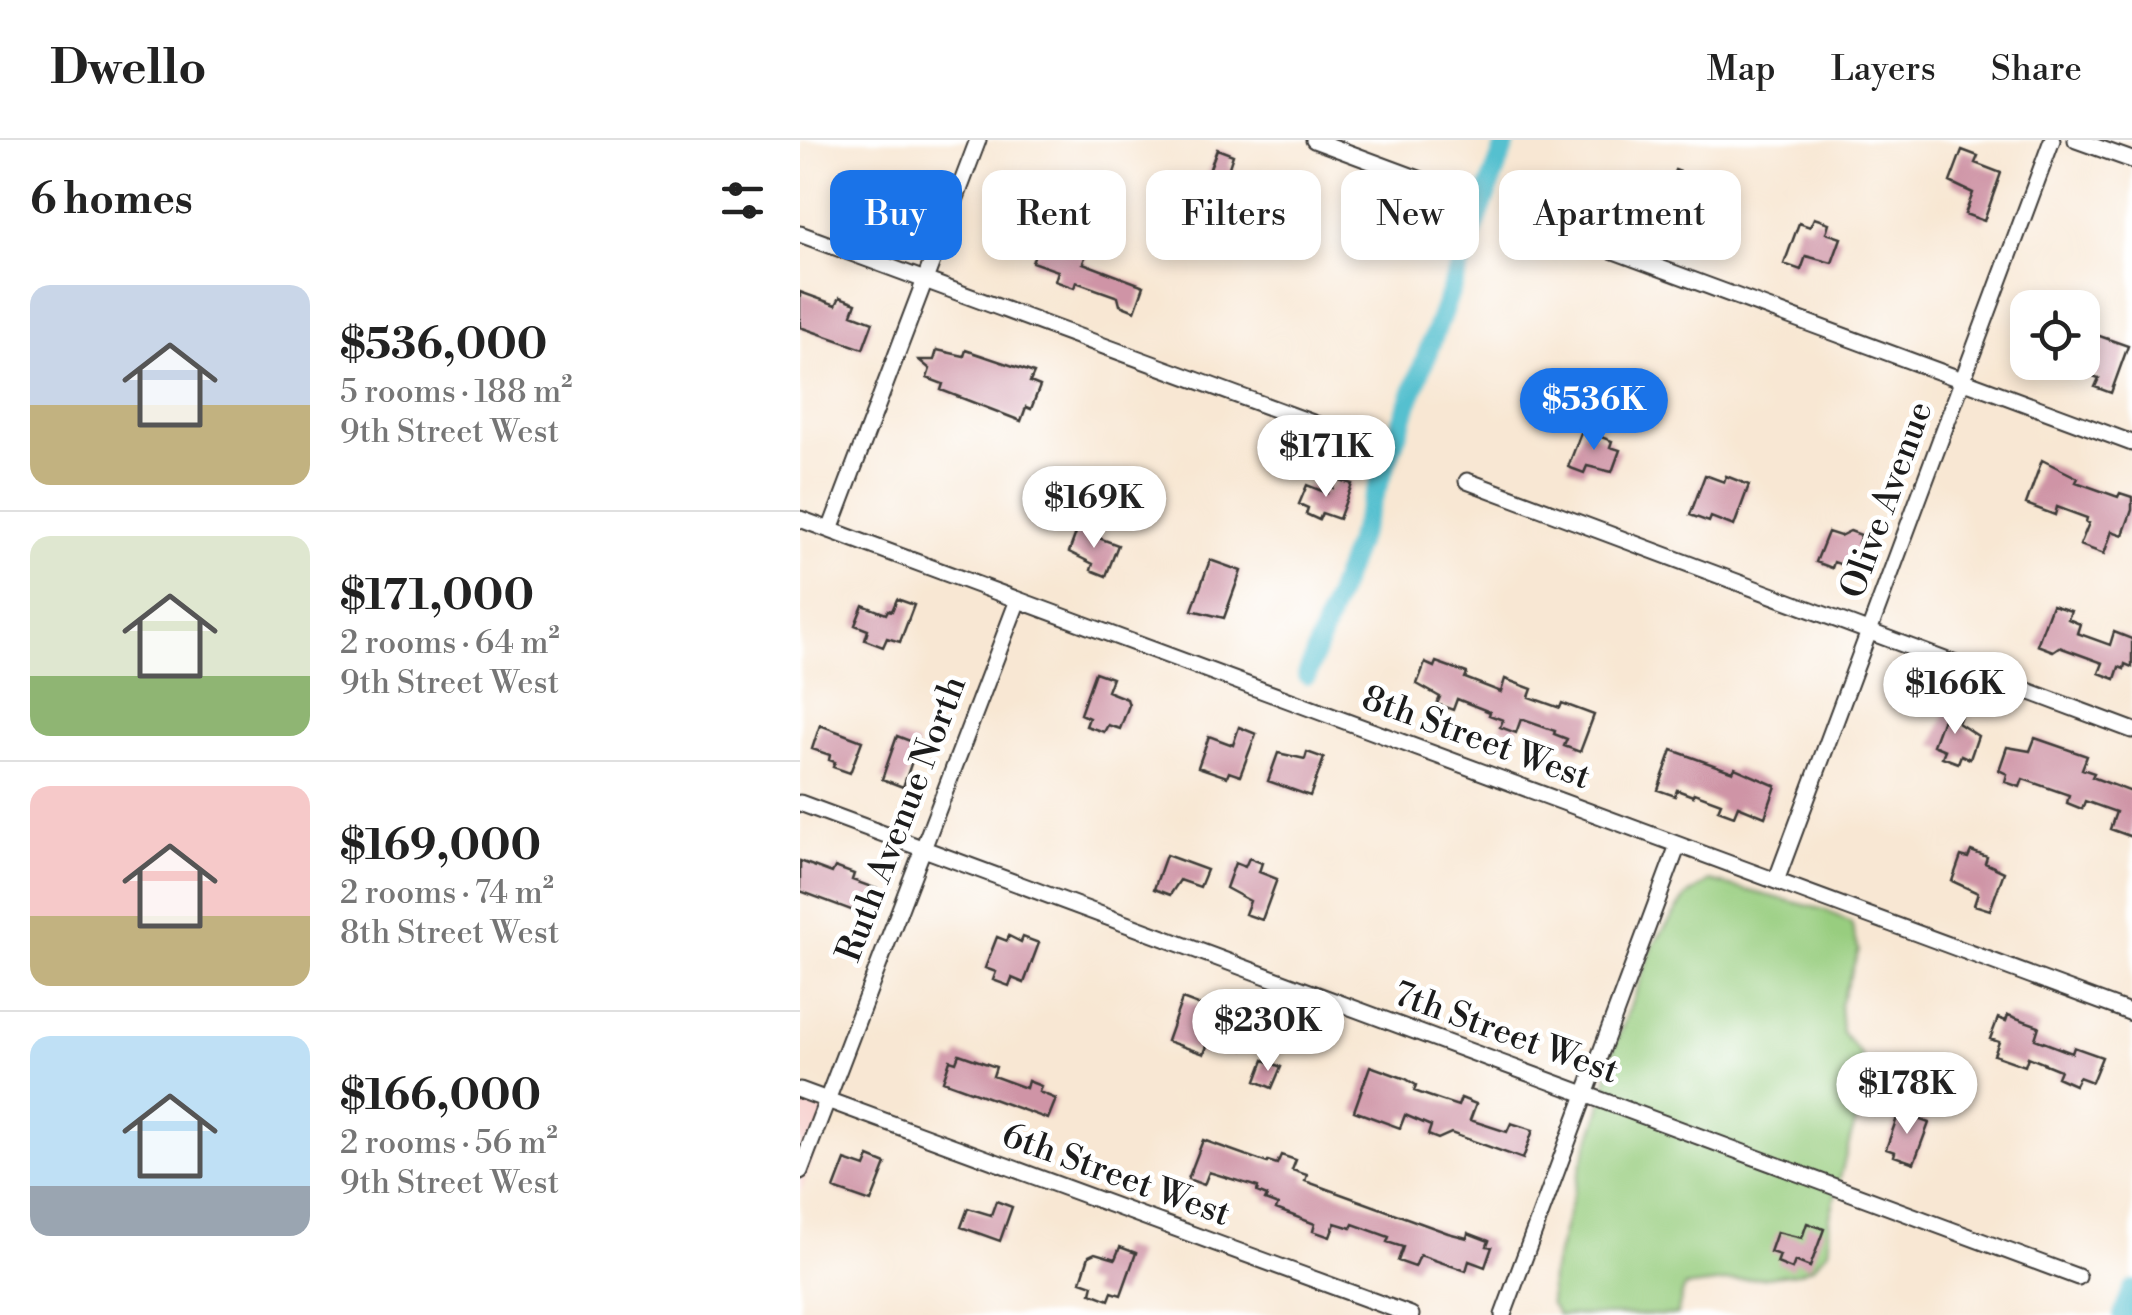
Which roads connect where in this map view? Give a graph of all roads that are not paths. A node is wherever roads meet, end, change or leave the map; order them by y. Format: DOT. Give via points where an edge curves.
graph roads {
  1 [pos="978,140"];
  2 [pos="1314,140"];
  3 [pos="2052,140"];
  4 [pos="2076,140"];
  5 [pos="2132,160"];
  6 [pos="1395,170"];
  7 [pos="800,234"];
  8 [pos="1638,260"];
  9 [pos="925,280"];
  10 [pos="1963,381"];
  11 [pos="1328,430"];
  12 [pos="2132,443"];
  13 [pos="1467,481"];
  14 [pos="800,519"];
  15 [pos="830,530"];
  16 [pos="1018,600"];
  17 [pos="1870,632"];
  18 [pos="2132,730"];
  19 [pos="800,803"];
  20 [pos="1678,844"];
  21 [pos="923,849"];
  22 [pos="1776,881"];
  23 [pos="2132,1013"];
  24 [pos="800,1090"];
  25 [pos="1585,1094"];
  26 [pos="827,1100"];
  27 [pos="800,1171"];
  28 [pos="2078,1277"];
  29 [pos="1411,1315"];
  30 [pos="1503,1315"];
  1 -- 9 [label="street"];
  2 -- 6 [label="street"];
  3 -- 10 [label="street, Olive Avenue"];
  4 -- 5 [label="street"];
  7 -- 9 [label="street"];
  8 -- 10 [label="street"];
  9 -- 11 [label="street"];
  9 -- 15 [label="street"];
  10 -- 12 [label="street"];
  10 -- 17 [label="street, Olive Avenue"];
  13 -- 17 [label="street"];
  14 -- 15 [label="street, 8th Street West"];
  15 -- 16 [label="street, 8th Street West"];
  16 -- 20 [label="street, 8th Street West"];
  16 -- 21 [label="street, Ruth Avenue North"];
  17 -- 18 [label="street"];
  17 -- 22 [label="street, Olive Avenue"];
  19 -- 21 [label="street, 7th Street West"];
  20 -- 22 [label="street, 8th Street West"];
  20 -- 25 [label="street"];
  21 -- 25 [label="street, 7th Street West"];
  21 -- 26 [label="street, Ruth Avenue North"];
  22 -- 23 [label="street, 8th Street West"];
  24 -- 26 [label="street, 6th Street West"];
  25 -- 28 [label="street, 7th Street West"];
  25 -- 30 [label="street"];
  26 -- 27 [label="street, Ruth Avenue North"];
  26 -- 29 [label="street, 6th Street West"];
}
